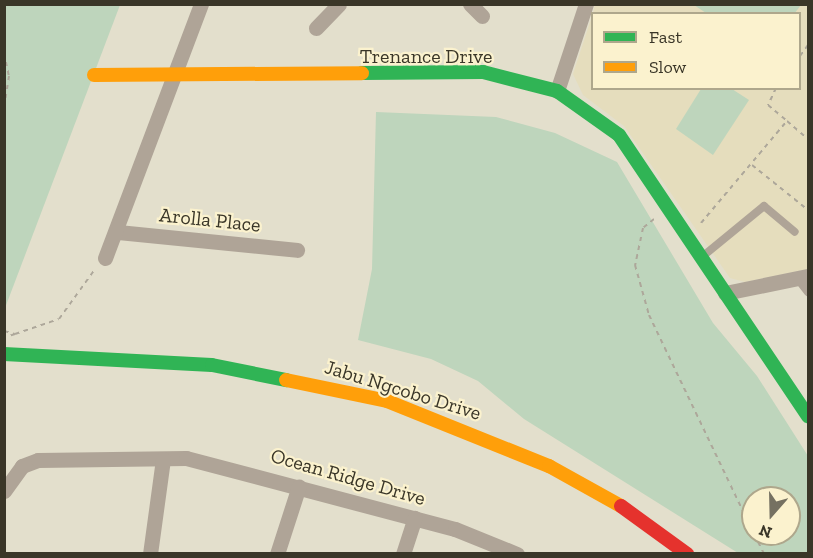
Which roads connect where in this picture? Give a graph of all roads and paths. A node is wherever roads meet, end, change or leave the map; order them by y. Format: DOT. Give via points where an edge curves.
graph roads {
  1 [pos="201,4"];
  2 [pos="339,4"];
  3 [pos="470,4"];
  4 [pos="586,4"];
  5 [pos="482,16"];
  6 [pos="316,28"];
  7 [pos="4,53"];
  8 [pos="93,75"];
  9 [pos="173,77"];
  10 [pos="775,90"];
  11 [pos="557,91"];
  12 [pos="5,106"];
  13 [pos="787,121"];
  14 [pos="808,138"];
  15 [pos="752,165"];
  16 [pos="670,203"];
  17 [pos="808,210"];
  18 [pos="118,232"];
  19 [pos="795,232"];
  20 [pos="687,233"];
  21 [pos="297,250"];
  22 [pos="702,257"];
  23 [pos="105,258"];
  24 [pos="803,277"];
  25 [pos="808,292"];
  26 [pos="725,293"];
  27 [pos="4,331"];
  28 [pos="15,334"];
  29 [pos="4,339"];
  30 [pos="4,354"];
  31 [pos="808,416"];
  32 [pos="164,459"];
  33 [pos="299,486"];
  34 [pos="4,491"];
  35 [pos="741,508"];
  36 [pos="415,518"];
  37 [pos="150,554"];
  38 [pos="277,554"];
  39 [pos="403,554"];
  40 [pos="517,554"];
  41 [pos="687,554"];
  1 -- 9 [label="street"];
  2 -- 6 [label="street"];
  3 -- 5 [label="street"];
  4 -- 11 [label="street"];
  7 -- 12 [label="path"];
  8 -- 9 [label="street, Trenance Drive"];
  9 -- 11 [label="street, Trenance Drive" via="483,72"];
  9 -- 18 [label="street"];
  10 -- 13 [label="path" via="768,105"];
  11 -- 16 [label="street, Trenance Drive" via="620,135"];
  13 -- 14 [label="path"];
  13 -- 15 [label="path"];
  15 -- 17 [label="path"];
  15 -- 20 [label="path" via="713,215"];
  16 -- 20 [label="street, Trenance Drive"];
  16 -- 35 [label="path" via="644,228 635,265 649,315"];
  18 -- 21 [label="street, Arolla Place"];
  18 -- 23 [label="street"];
  19 -- 22 [label="lane" via="764,206"];
  20 -- 22 [label="street, Trenance Drive"];
  22 -- 26 [label="street, Trenance Drive"];
  23 -- 28 [label="path" via="59,319"];
  24 -- 25 [label="lane"];
  24 -- 26 [label="street"];
  26 -- 31 [label="street, Trenance Drive"];
  27 -- 28 [label="path"];
  28 -- 29 [label="path"];
  30 -- 41 [label="street, Jabu Ngcobo Drive" via="212,365 387,401 549,466 618,504"];
  32 -- 33 [label="street, Ocean Ridge Drive" via="214,462"];
  32 -- 34 [label="street, Ocean Ridge Drive" via="38,460 22,466"];
  32 -- 37 [label="street"];
  33 -- 36 [label="street, Ocean Ridge Drive"];
  33 -- 38 [label="street"];
  36 -- 39 [label="street"];
  36 -- 40 [label="street, Ocean Ridge Drive"];
}
